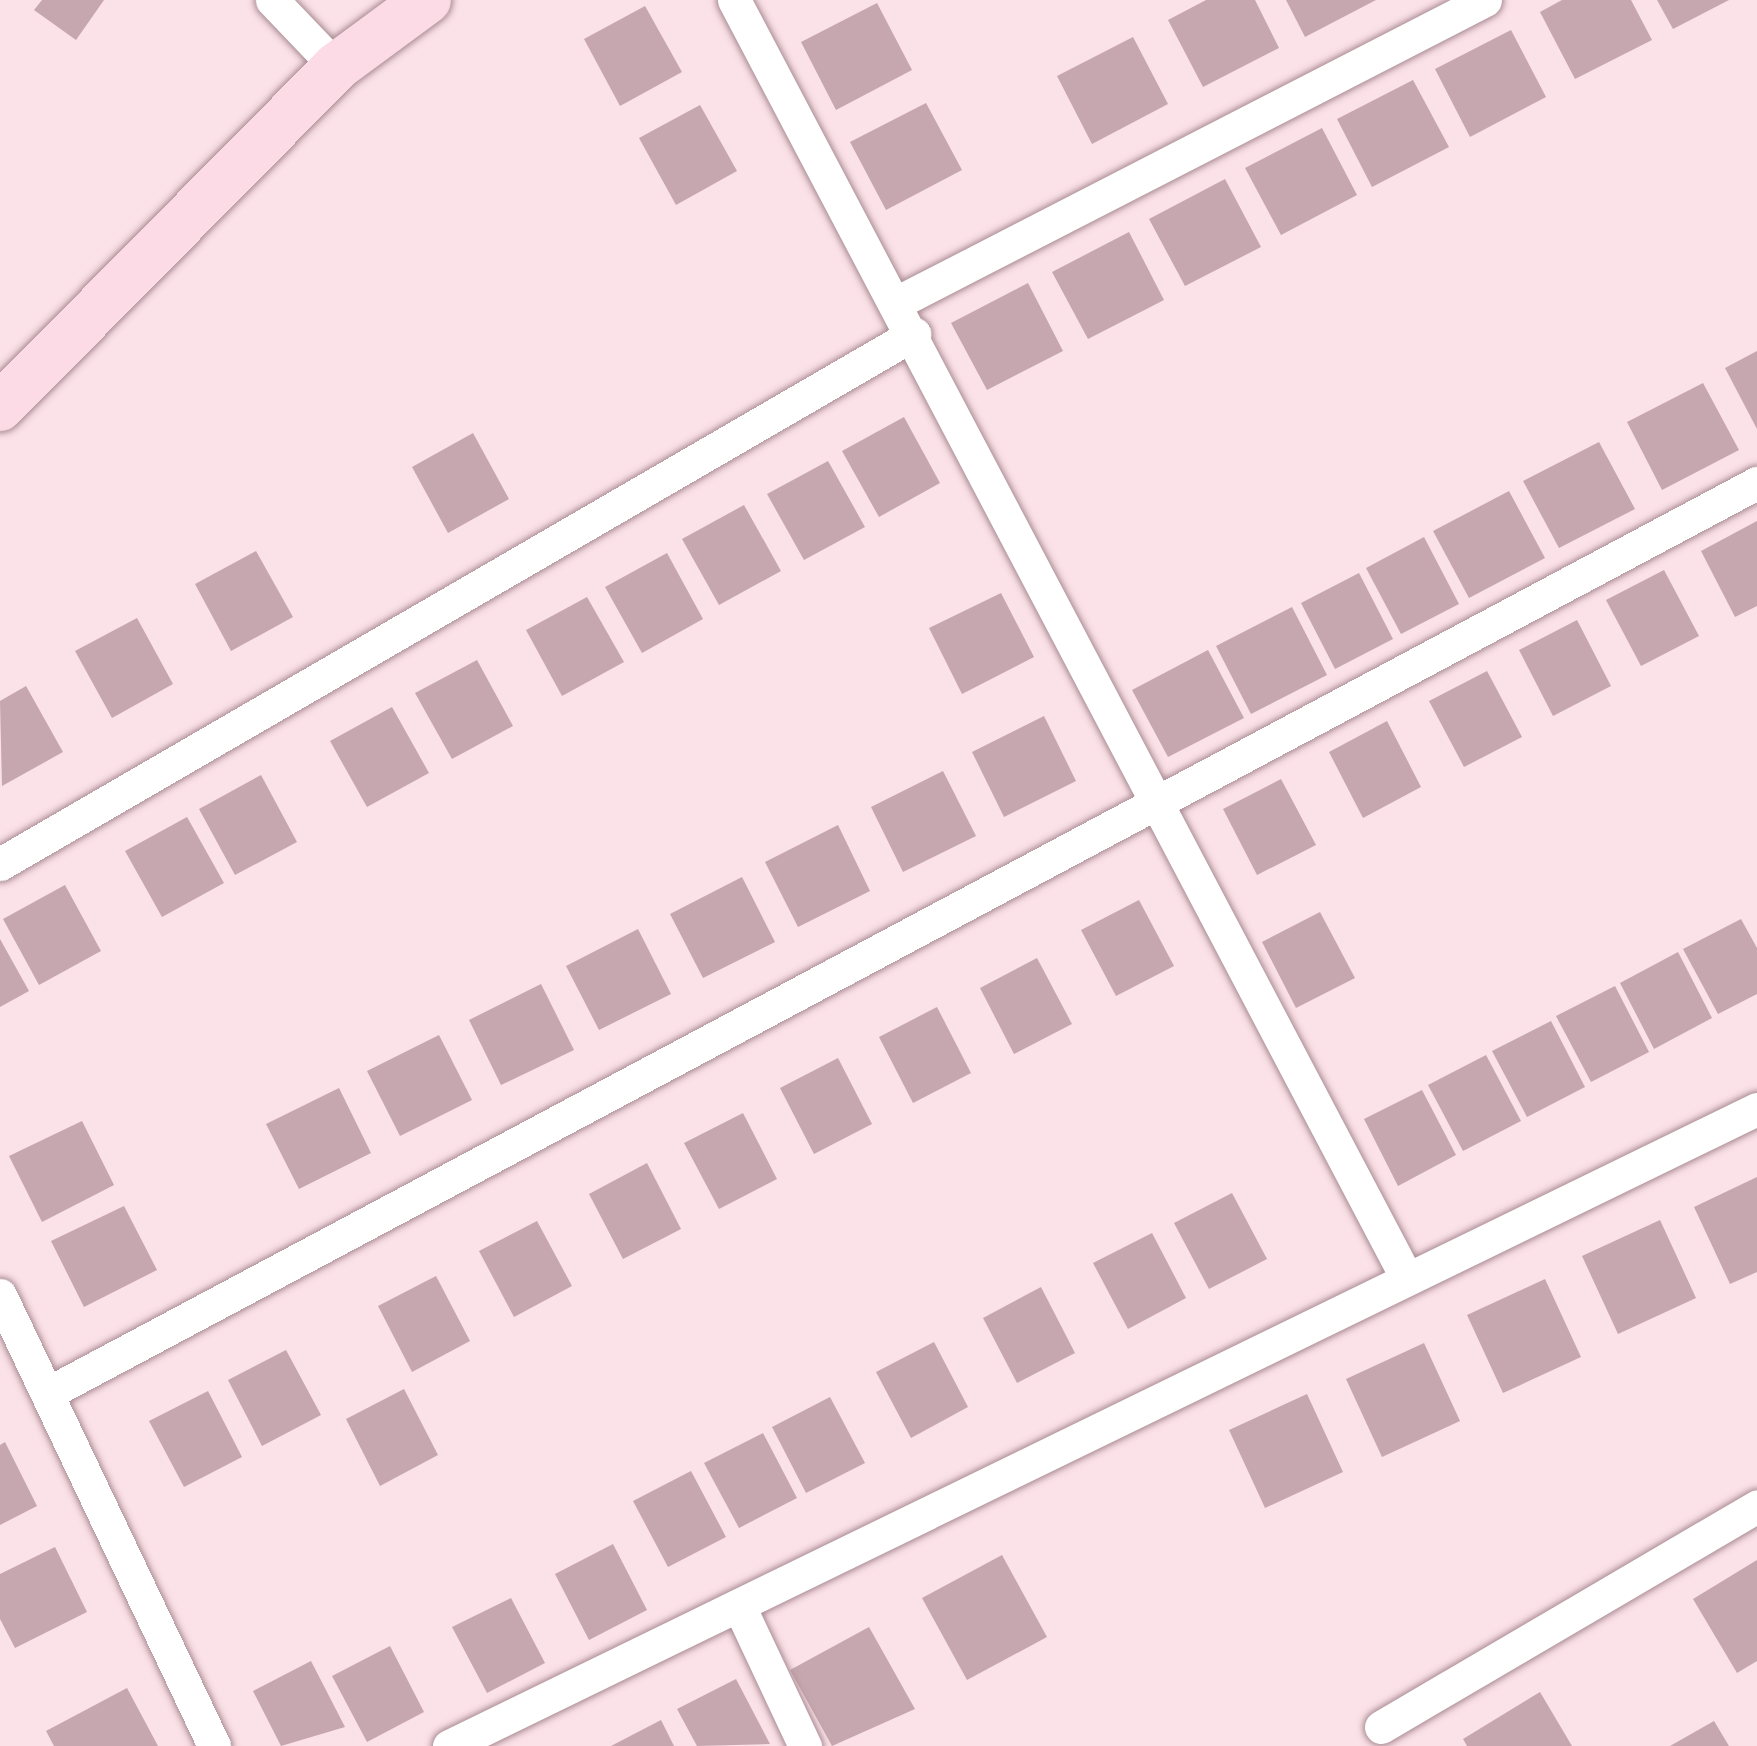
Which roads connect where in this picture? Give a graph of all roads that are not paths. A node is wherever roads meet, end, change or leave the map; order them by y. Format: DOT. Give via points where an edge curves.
graph roads {
  1 [pos="272,0"];
  2 [pos="427,0"];
  3 [pos="734,0"];
  4 [pos="1485,0"];
  5 [pos="336,67"];
  6 [pos="898,302"];
  7 [pos="914,334"];
  8 [pos="0,407"];
  9 [pos="1757,483"];
  10 [pos="1162,797"];
  11 [pos="0,864"];
  12 [pos="1757,1109"];
  13 [pos="1404,1273"];
  14 [pos="0,1295"];
  15 [pos="50,1392"];
  16 [pos="1757,1506"];
  17 [pos="740,1608"];
  18 [pos="1382,1727"];
  19 [pos="214,1746"];
  20 [pos="449,1746"];
  21 [pos="805,1746"];
  1 -- 5 [label="street"];
  2 -- 5 [label="main road"];
  3 -- 6 [label="street"];
  4 -- 6 [label="street"];
  5 -- 8 [label="main road"];
  6 -- 7 [label="street"];
  7 -- 10 [label="street"];
  7 -- 11 [label="street"];
  9 -- 10 [label="street"];
  10 -- 13 [label="street"];
  10 -- 15 [label="street"];
  12 -- 13 [label="street"];
  13 -- 17 [label="street"];
  14 -- 15 [label="street"];
  15 -- 19 [label="street"];
  16 -- 18 [label="street"];
  17 -- 20 [label="street"];
  17 -- 21 [label="street"];
}
